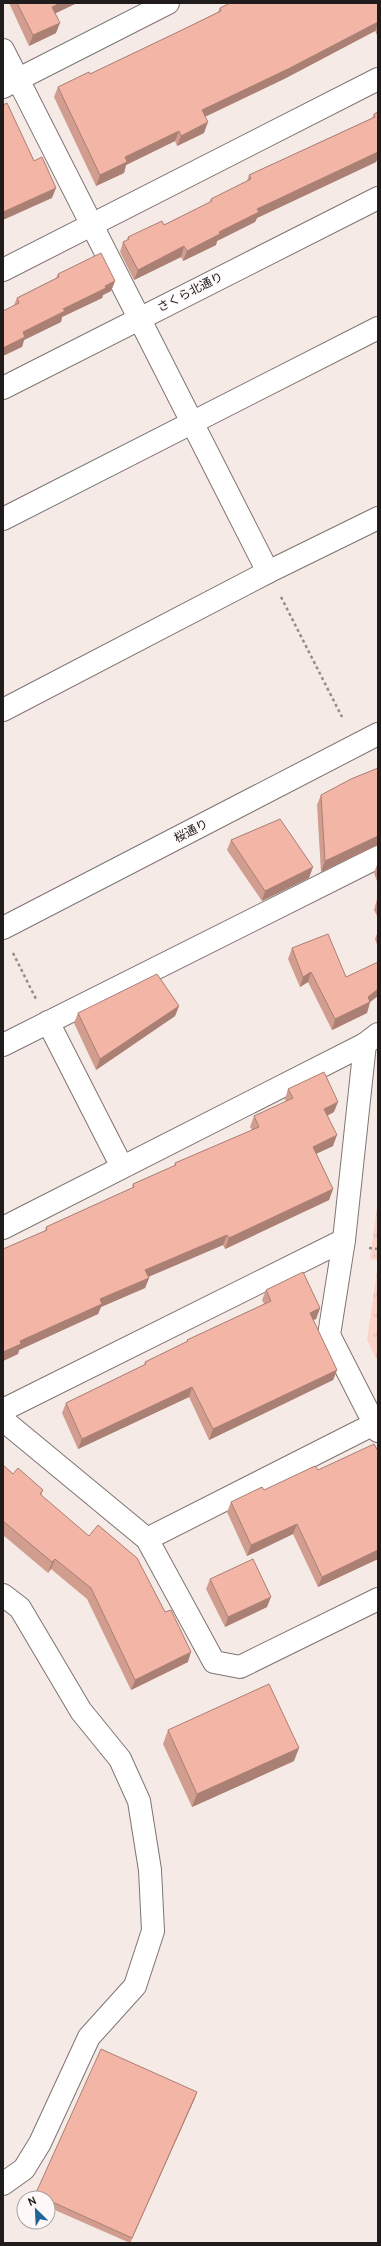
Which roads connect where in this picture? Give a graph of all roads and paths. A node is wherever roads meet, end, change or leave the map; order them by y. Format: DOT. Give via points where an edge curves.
graph roads {
  1 [pos="168,3"];
  2 [pos="3,50"];
  3 [pos="378,79"];
  4 [pos="10,83"];
  5 [pos="378,198"];
  6 [pos="92,225"];
  7 [pos="3,270"];
  8 [pos="139,318"];
  9 [pos="378,328"];
  10 [pos="3,388"];
  11 [pos="193,423"];
  12 [pos="378,518"];
  13 [pos="3,519"];
  14 [pos="268,572"];
  15 [pos="294,623"];
  16 [pos="3,710"];
  17 [pos="342,718"];
  18 [pos="378,734"];
  19 [pos="378,857"];
  20 [pos="6,938"];
  21 [pos="48,1022"];
  22 [pos="371,1039"];
  23 [pos="3,1045"];
  24 [pos="122,1167"];
  25 [pos="3,1228"];
  26 [pos="344,1240"];
  27 [pos="3,1410"];
  28 [pos="3,1420"];
  29 [pos="376,1428"];
  30 [pos="147,1539"];
  31 [pos="3,1595"];
  32 [pos="378,1599"];
  33 [pos="3,2184"];
  1 -- 4 [label="street"];
  2 -- 4 [label="street"];
  3 -- 6 [label="street"];
  4 -- 6 [label="street"];
  5 -- 8 [label="street, さくら北通り"];
  6 -- 7 [label="street"];
  6 -- 8 [label="street"];
  8 -- 10 [label="street, さくら北通り"];
  8 -- 11 [label="street"];
  9 -- 11 [label="street"];
  11 -- 13 [label="street"];
  11 -- 14 [label="street"];
  12 -- 14 [label="street"];
  14 -- 16 [label="street"];
  15 -- 17 [label="path"];
  18 -- 20 [label="street, 桜通り"];
  19 -- 21 [label="street"];
  20 -- 21 [label="path"];
  21 -- 23 [label="street"];
  21 -- 24 [label="street"];
  22 -- 24 [label="street"];
  22 -- 26 [label="street"];
  24 -- 25 [label="street"];
  26 -- 27 [label="street"];
  26 -- 29 [label="street" via="330,1335"];
  28 -- 30 [label="street"];
  29 -- 30 [label="street"];
  30 -- 32 [label="street" via="214,1662 240,1667"];
  31 -- 33 [label="street" via="20,1608 81,1711 120,1759 139,1800 150,1870 153,1931 134,1986 89,2037 40,2143 24,2169"];
}
